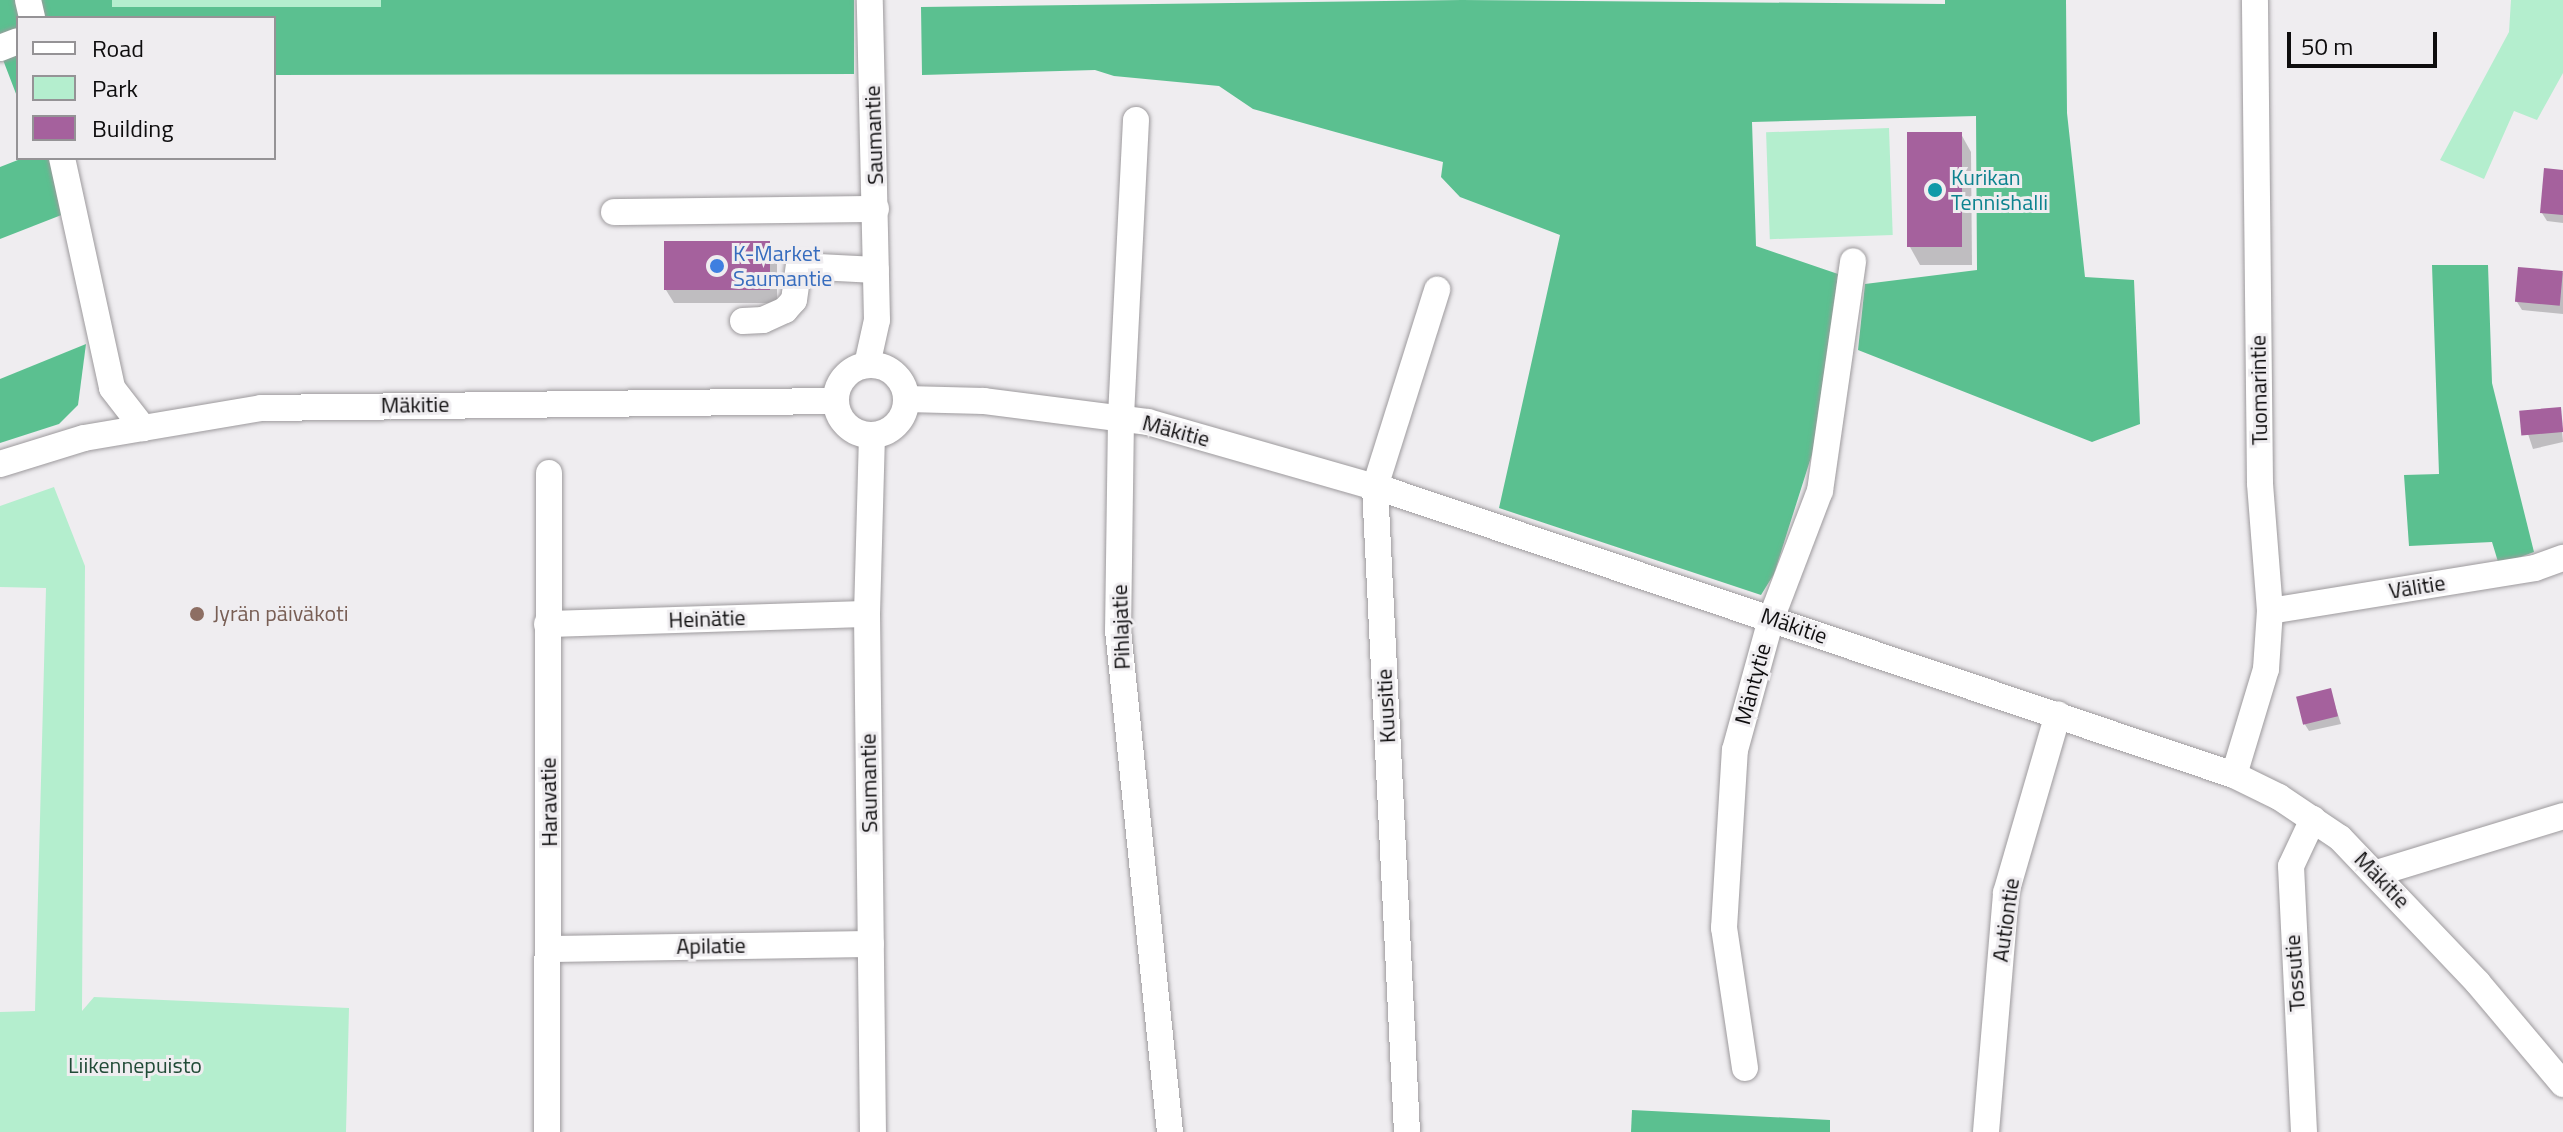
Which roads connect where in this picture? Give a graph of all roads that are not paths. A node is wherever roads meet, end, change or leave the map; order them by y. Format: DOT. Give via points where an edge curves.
graph roads {
  1 [pos="870,0"];
  2 [pos="2255,0"];
  3 [pos="1136,120"];
  4 [pos="62,160"];
  5 [pos="876,209"];
  6 [pos="614,212"];
  7 [pos="1853,261"];
  8 [pos="876,270"];
  9 [pos="1437,290"];
  10 [pos="743,321"];
  11 [pos="867,365"];
  12 [pos="906,399"];
  13 [pos="836,401"];
  14 [pos="1121,418"];
  15 [pos="143,428"];
  16 [pos="872,435"];
  17 [pos="0,464"];
  18 [pos="549,473"];
  19 [pos="1375,487"];
  20 [pos="2563,558"];
  21 [pos="2270,611"];
  22 [pos="867,614"];
  23 [pos="1771,619"];
  24 [pos="547,624"];
  25 [pos="2058,714"];
  26 [pos="2234,775"];
  27 [pos="2563,816"];
  28 [pos="2313,819"];
  29 [pos="2377,873"];
  30 [pos="871,944"];
  31 [pos="550,949"];
  32 [pos="1745,1068"];
  33 [pos="2563,1084"];
  34 [pos="547,1132"];
  35 [pos="873,1132"];
  36 [pos="1170,1132"];
  37 [pos="1407,1132"];
  38 [pos="1986,1132"];
  39 [pos="2304,1132"];
  1 -- 5 [label="street, Saumantie"];
  2 -- 21 [label="street, Tuomarintie" via="2260,469"];
  3 -- 14 [label="street, Pihlajatie"];
  4 -- 15 [label="street" via="112,388"];
  5 -- 6 [label="street"];
  5 -- 8 [label="street, Saumantie"];
  7 -- 23 [label="street, Mäntytie" via="1820,491"];
  8 -- 10 [label="street" via="799,266 794,300 785,310 763,320"];
  8 -- 11 [label="street, Saumantie" via="877,320"];
  9 -- 19 [label="street, Kuusitie"];
  11 -- 12 [label="street" via="896,374"];
  11 -- 13 [label="street" via="846,375"];
  12 -- 14 [label="street, Mäkitie" via="984,401"];
  12 -- 16 [label="street" via="897,424"];
  13 -- 15 [label="street, Mäkitie" via="261,408"];
  13 -- 16 [label="street" via="847,425"];
  14 -- 19 [label="street, Mäkitie"];
  14 -- 36 [label="street, Pihlajatie" via="1118,630"];
  15 -- 17 [label="street, Mäkitie" via="84,438"];
  16 -- 22 [label="street, Saumantie"];
  18 -- 24 [label="street, Haravatie"];
  19 -- 23 [label="street, Mäkitie"];
  19 -- 37 [label="street, Kuusitie"];
  20 -- 21 [label="street, Välitie" via="2535,568"];
  21 -- 26 [label="street, Tuomarintie" via="2266,669"];
  22 -- 24 [label="street, Heinätie"];
  22 -- 30 [label="street, Saumantie"];
  23 -- 25 [label="street, Mäkitie"];
  23 -- 32 [label="street, Mäntytie" via="1735,750 1725,913"];
  24 -- 31 [label="street, Haravatie"];
  25 -- 26 [label="street, Mäkitie"];
  25 -- 38 [label="street, Autiontie" via="2006,893"];
  26 -- 28 [label="street, Mäkitie"];
  27 -- 29 [label="street"];
  28 -- 29 [label="street, Mäkitie"];
  28 -- 39 [label="street, Tossutie" via="2291,866"];
  29 -- 33 [label="street, Mäkitie"];
  30 -- 31 [label="street, Apilatie"];
  30 -- 35 [label="street, Saumantie"];
  31 -- 34 [label="street, Haravatie"];
}
